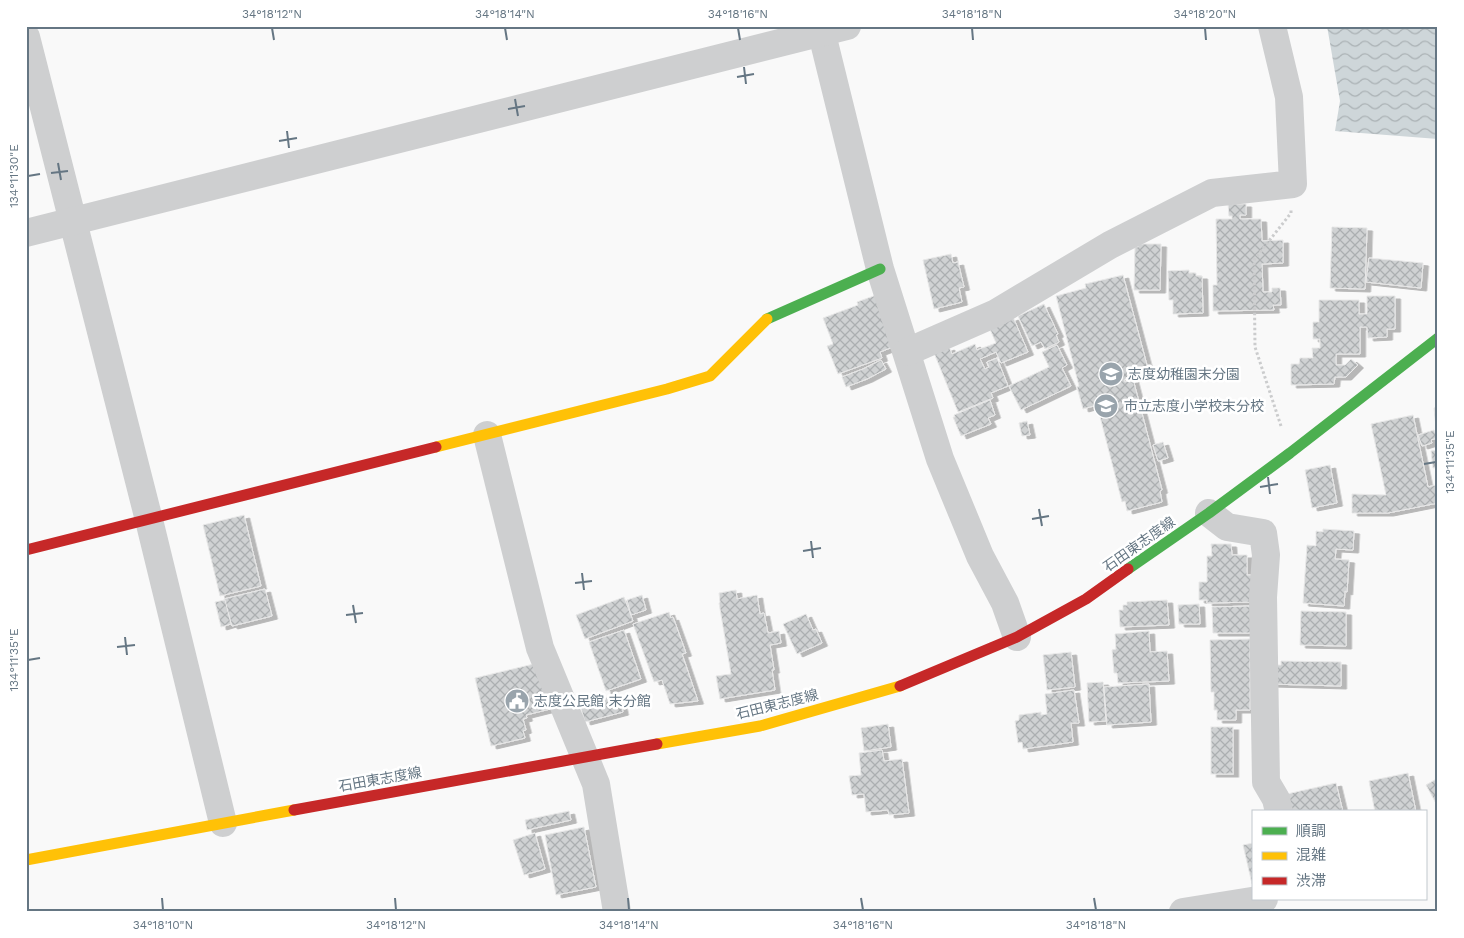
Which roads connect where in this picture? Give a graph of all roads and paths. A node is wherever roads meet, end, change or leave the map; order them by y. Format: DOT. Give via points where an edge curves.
graph roads {
  1 [pos="848,26"];
  2 [pos="1272,26"];
  3 [pos="820,30"];
  4 [pos="26,37"];
  5 [pos="1293,184"];
  6 [pos="73,221"];
  7 [pos="26,232"];
  8 [pos="880,269"];
  9 [pos="1438,338"];
  10 [pos="907,352"];
  11 [pos="487,435"];
  12 [pos="1290,453"];
  13 [pos="1208,513"];
  14 [pos="149,520"];
  15 [pos="26,550"];
  16 [pos="1017,637"];
  17 [pos="586,757"];
  18 [pos="1279,810"];
  19 [pos="223,823"];
  20 [pos="26,860"];
  21 [pos="1258,900"];
  22 [pos="617,912"];
  23 [pos="1183,912"];
  1 -- 3 [label="street"];
  2 -- 5 [label="street" via="1289,97"];
  3 -- 6 [label="street"];
  3 -- 8 [label="street"];
  4 -- 6 [label="street"];
  5 -- 10 [label="street" via="1212,193 1110,245 996,313"];
  5 -- 12 [label="path" via="1290,213 1254,260 1255,347"];
  6 -- 7 [label="street"];
  6 -- 14 [label="street"];
  8 -- 10 [label="street"];
  8 -- 11 [label="main road" via="768,318 710,376"];
  9 -- 12 [label="main road, 石田東志度線"];
  10 -- 16 [label="street" via="940,459"];
  11 -- 14 [label="main road"];
  11 -- 17 [label="street" via="540,648"];
  12 -- 13 [label="main road, 石田東志度線"];
  13 -- 16 [label="main road, 石田東志度線" via="1086,599"];
  13 -- 18 [label="street" via="1227,527 1262,533 1266,555 1263,597 1266,782"];
  14 -- 15 [label="main road"];
  14 -- 19 [label="street"];
  16 -- 17 [label="main road, 石田東志度線" via="904,685 760,726"];
  17 -- 19 [label="main road, 石田東志度線"];
  17 -- 22 [label="street" via="596,784"];
  19 -- 20 [label="main road, 石田東志度線"];
  21 -- 23 [label="street"];
}
